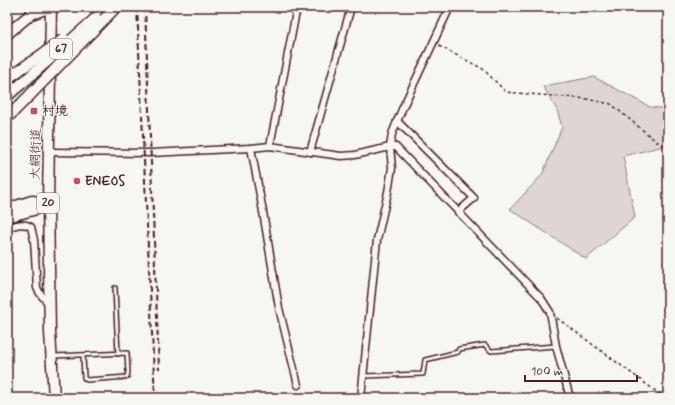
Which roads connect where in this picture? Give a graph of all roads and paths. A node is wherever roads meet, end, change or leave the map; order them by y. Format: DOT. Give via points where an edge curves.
graph roads {
  1 [pos="51,7"];
  2 [pos="108,7"];
  3 [pos="116,7"];
  4 [pos="297,7"];
  5 [pos="351,7"];
  6 [pos="450,7"];
  7 [pos="96,18"];
  8 [pos="7,34"];
  9 [pos="434,43"];
  10 [pos="7,79"];
  11 [pos="7,96"];
  12 [pos="7,118"];
  13 [pos="397,121"];
  14 [pos="270,146"];
  15 [pos="668,146"];
  16 [pos="390,147"];
  17 [pos="250,148"];
  18 [pos="49,152"];
  19 [pos="310,152"];
  20 [pos="48,203"];
  21 [pos="7,209"];
  22 [pos="458,212"];
  23 [pos="7,217"];
  24 [pos="7,228"];
  25 [pos="115,288"];
  26 [pos="50,304"];
  27 [pos="550,312"];
  28 [pos="556,346"];
  29 [pos="118,354"];
  30 [pos="83,355"];
  31 [pos="52,356"];
  32 [pos="363,376"];
  33 [pos="298,385"];
  34 [pos="54,398"];
  35 [pos="361,398"];
  36 [pos="570,398"];
  37 [pos="665,398"];
  1 -- 8 [label="main road" via="31,14"];
  1 -- 18 [label="main road, 大網街道 / 20"];
  2 -- 7 [label="main road, 67"];
  3 -- 12 [label="main road, bridge"];
  4 -- 14 [label="street"];
  5 -- 19 [label="street"];
  6 -- 9 [label="street"];
  7 -- 10 [label="main road, bridge"];
  7 -- 11 [label="main road, 67, bridge"];
  9 -- 13 [label="street"];
  9 -- 15 [label="path" via="483,69 506,92 587,99 611,104 656,141"];
  13 -- 16 [label="street"];
  13 -- 22 [label="street" via="474,198"];
  14 -- 17 [label="street"];
  14 -- 19 [label="street"];
  16 -- 19 [label="street" via="341,156"];
  16 -- 22 [label="street" via="396,147"];
  16 -- 32 [label="street" via="392,168 377,240"];
  17 -- 18 [label="street" via="151,153"];
  17 -- 33 [label="street" via="264,214 279,308"];
  18 -- 20 [label="main road, 大網街道 / 20"];
  20 -- 21 [label="main road" via="32,201"];
  20 -- 23 [label="main road"];
  20 -- 26 [label="main road, 大網街道 / 20"];
  22 -- 27 [label="street" via="541,298"];
  24 -- 26 [label="street" via="20,224 31,227 38,288"];
  25 -- 29 [label="lane"];
  26 -- 31 [label="main road, 大網街道 / 20"];
  27 -- 28 [label="street"];
  27 -- 37 [label="path"];
  28 -- 32 [label="lane" via="491,350 485,345 459,349 458,352 425,360 423,374"];
  28 -- 36 [label="street"];
  29 -- 30 [label="lane"];
  29 -- 30 [label="lane" via="127,354 127,377 87,380 84,378"];
  30 -- 31 [label="lane"];
  31 -- 34 [label="main road, 大網街道 / 20"];
  32 -- 35 [label="street"];
}
